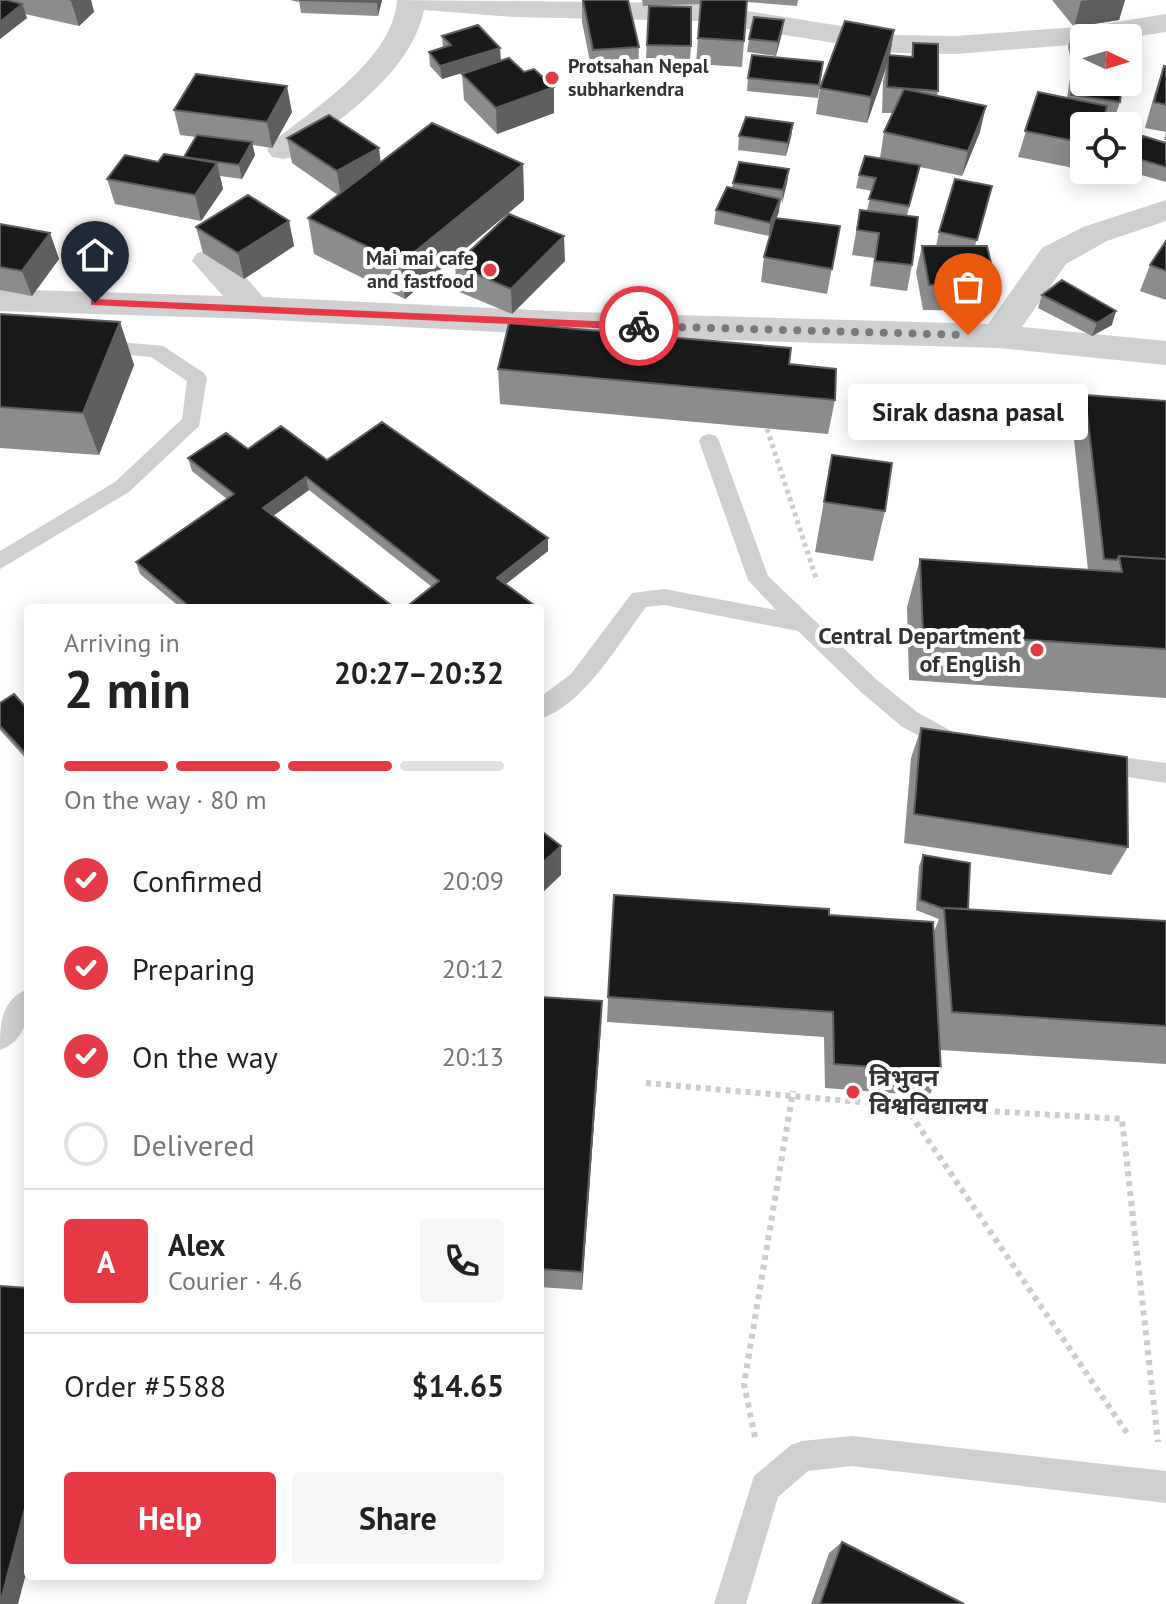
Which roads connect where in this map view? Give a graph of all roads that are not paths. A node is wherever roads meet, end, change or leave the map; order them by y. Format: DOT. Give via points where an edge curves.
graph roads {
  1 [pos="412,0"];
  2 [pos="1166,23"];
  3 [pos="283,150"];
  4 [pos="1166,210"];
  5 [pos="209,261"];
  6 [pos="0,300"];
  7 [pos="254,308"];
  8 [pos="998,336"];
  9 [pos="78,344"];
  10 [pos="1166,353"];
  11 [pos="709,441"];
  12 [pos="0,561"];
  13 [pos="805,624"];
  14 [pos="544,707"];
  15 [pos="982,748"];
  16 [pos="1079,762"];
  17 [pos="1166,773"];
  18 [pos="24,1006"];
  19 [pos="0,1038"];
  20 [pos="1164,1487"];
  21 [pos="730,1604"];
  1 -- 2 [label="street" via="698,12 896,44 1092,35"];
  1 -- 3 [label="street" via="406,27 385,63"];
  4 -- 8 [label="street" via="1095,234 1054,256"];
  5 -- 7 [label="street"];
  6 -- 7 [label="street"];
  7 -- 8 [label="street"];
  8 -- 10 [label="street"];
  9 -- 12 [label="lane" via="156,351 197,378 192,421 122,487"];
  11 -- 13 [label="lane" via="759,580"];
  13 -- 14 [label="lane" via="664,597 640,599 579,680"];
  13 -- 15 [label="lane" via="909,719 954,744"];
  16 -- 17 [label="lane"];
  18 -- 19 [label="lane"];
  20 -- 21 [label="lane" via="852,1451 802,1456 765,1487"];
}
